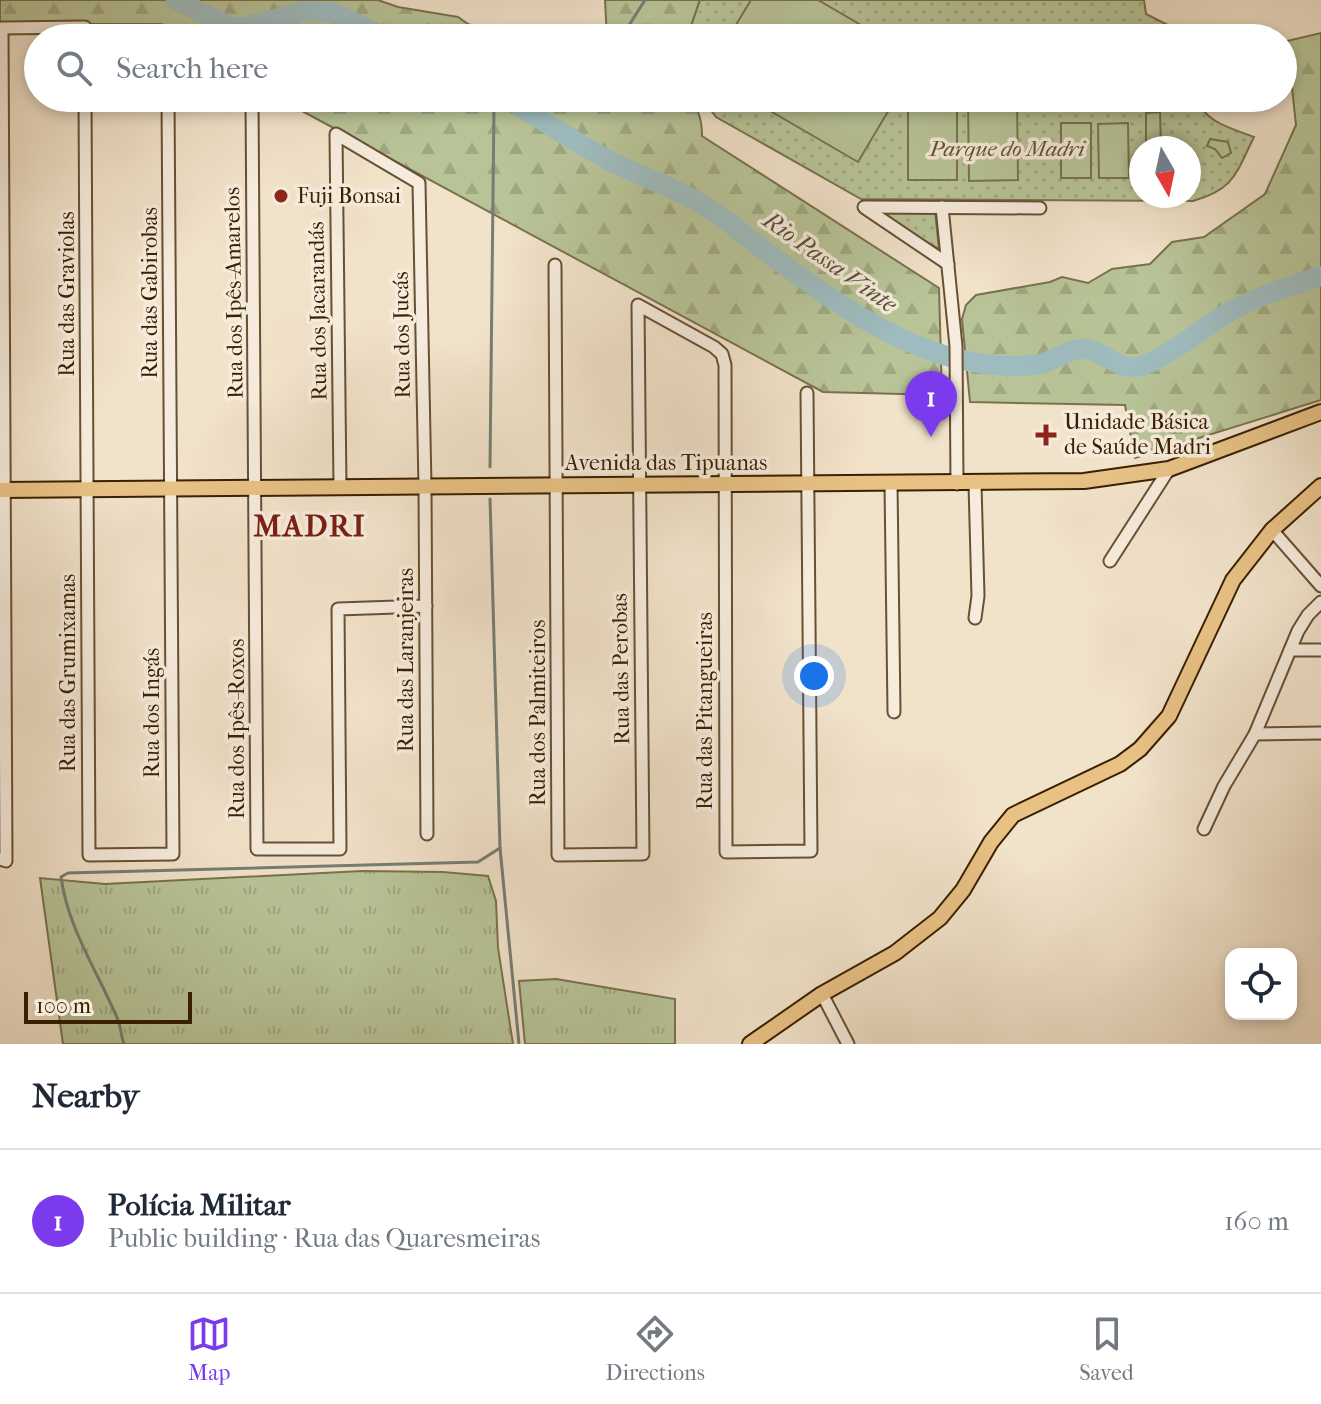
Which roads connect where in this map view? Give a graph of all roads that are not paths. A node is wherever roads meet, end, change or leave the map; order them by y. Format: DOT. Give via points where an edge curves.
graph roads {
  1 [pos="24,29"];
  2 [pos="85,112"];
  3 [pos="168,112"];
  4 [pos="252,112"];
  5 [pos="419,183"];
  6 [pos="942,207"];
  7 [pos="1040,208"];
  8 [pos="948,264"];
  9 [pos="555,265"];
  10 [pos="807,393"];
  11 [pos="1321,412"];
  12 [pos="1169,469"];
  13 [pos="724,484"];
  14 [pos="808,484"];
  15 [pos="891,484"];
  16 [pos="957,484"];
  17 [pos="975,484"];
  18 [pos="640,485"];
  19 [pos="556,486"];
  20 [pos="1321,486"];
  21 [pos="340,487"];
  22 [pos="425,487"];
  23 [pos="171,488"];
  24 [pos="256,488"];
  25 [pos="3,490"];
  26 [pos="88,490"];
  27 [pos="1272,530"];
  28 [pos="1110,561"];
  29 [pos="1321,586"];
  30 [pos="1321,602"];
  31 [pos="426,606"];
  32 [pos="975,618"];
  33 [pos="1290,650"];
  34 [pos="1321,650"];
  35 [pos="894,712"];
  36 [pos="1321,733"];
  37 [pos="1255,734"];
  38 [pos="1204,829"];
  39 [pos="427,834"];
  40 [pos="643,854"];
  41 [pos="89,855"];
  42 [pos="0,859"];
  43 [pos="822,994"];
  44 [pos="750,1044"];
  45 [pos="848,1044"];
  1 -- 25 [label="street" via="2,28"];
  2 -- 26 [label="street, Rua das Graviolas"];
  3 -- 23 [label="street, Rua das Gabirobas"];
  4 -- 24 [label="street, Rua dos Ipês-Amarelos"];
  5 -- 21 [label="street, Rua dos Jacarandás" via="336,134"];
  5 -- 22 [label="street, Rua dos Jucás"];
  6 -- 7 [label="street"];
  6 -- 8 [label="street"];
  6 -- 8 [label="street" via="864,207"];
  8 -- 16 [label="street" via="958,381"];
  9 -- 19 [label="street"];
  10 -- 14 [label="street"];
  11 -- 12 [label="main road, Avenida das Tipuanas"];
  12 -- 17 [label="main road, Avenida das Tipuanas" via="1084,481"];
  12 -- 28 [label="street"];
  13 -- 14 [label="main road, Avenida das Tipuanas"];
  13 -- 14 [label="street, Rua das Pitangueiras" via="726,852 811,851"];
  13 -- 18 [label="main road, Avenida das Tipuanas"];
  13 -- 18 [label="street, Rua das Perobas" via="722,354 638,305"];
  14 -- 15 [label="main road, Avenida das Tipuanas"];
  15 -- 16 [label="main road, Avenida das Tipuanas"];
  15 -- 35 [label="street"];
  16 -- 17 [label="main road, Avenida das Tipuanas"];
  17 -- 32 [label="street"];
  18 -- 19 [label="main road, Avenida das Tipuanas"];
  18 -- 40 [label="street, Rua das Perobas"];
  19 -- 22 [label="main road, Avenida das Tipuanas"];
  19 -- 40 [label="street, Rua dos Palmiteiros" via="558,855"];
  20 -- 27 [label="main road"];
  21 -- 22 [label="main road, Avenida das Tipuanas"];
  21 -- 24 [label="main road, Avenida das Tipuanas"];
  22 -- 31 [label="street, Rua das Laranjeiras"];
  23 -- 24 [label="main road, Avenida das Tipuanas"];
  23 -- 26 [label="main road, Avenida das Tipuanas"];
  23 -- 41 [label="street, Rua dos Ingás" via="173,854"];
  24 -- 31 [label="street, Rua dos Ipês-Roxos" via="257,849 340,849 338,609"];
  25 -- 26 [label="main road, Avenida das Tipuanas"];
  25 -- 42 [label="street" via="6,861"];
  26 -- 41 [label="street, Rua das Grumixamas"];
  27 -- 29 [label="street"];
  27 -- 43 [label="main road" via="1220,602 1159,731 1120,764 1013,815 940,918 895,953"];
  30 -- 33 [label="street" via="1302,623"];
  31 -- 39 [label="street, Rua das Laranjeiras"];
  33 -- 34 [label="street"];
  33 -- 37 [label="street"];
  36 -- 37 [label="street"];
  37 -- 38 [label="street"];
  43 -- 44 [label="main road"];
  43 -- 45 [label="street"];
}
